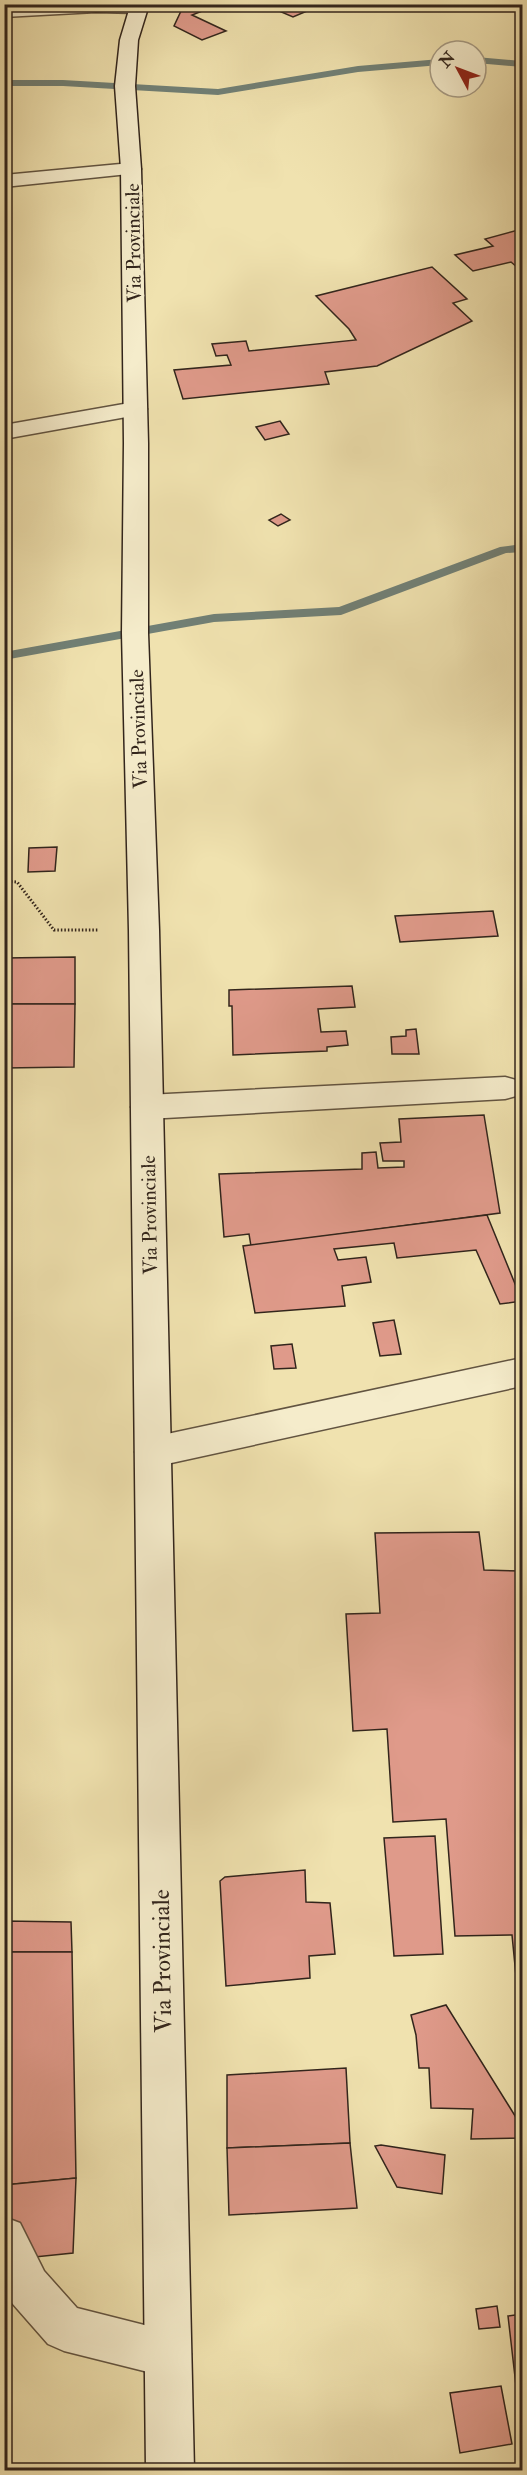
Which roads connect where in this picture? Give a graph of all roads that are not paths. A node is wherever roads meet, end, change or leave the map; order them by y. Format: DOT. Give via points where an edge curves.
graph roads {
  1 [pos="141,6"];
  2 [pos="4,12"];
  3 [pos="131,169"];
  4 [pos="4,180"];
  5 [pos="135,409"];
  6 [pos="4,432"];
  7 [pos="505,1088"];
  8 [pos="147,1107"];
  9 [pos="522,1372"];
  10 [pos="153,1452"];
  11 [pos="4,2239"];
  12 [pos="168,2354"];
  13 [pos="170,2470"];
  1 -- 2 [label="main road"];
  1 -- 3 [label="main road, Via Provinciale" via="129,40 125,86"];
  3 -- 4 [label="main road"];
  3 -- 5 [label="main road, Via Provinciale"];
  5 -- 6 [label="main road"];
  5 -- 8 [label="main road, Via Provinciale" via="135,633"];
  7 -- 8 [label="main road"];
  8 -- 10 [label="main road, Via Provinciale"];
  9 -- 10 [label="main road"];
  10 -- 12 [label="main road, Via Provinciale"];
  11 -- 12 [label="main road" via="28,2287 64,2328"];
  12 -- 13 [label="main road, Via Provinciale"];
}
